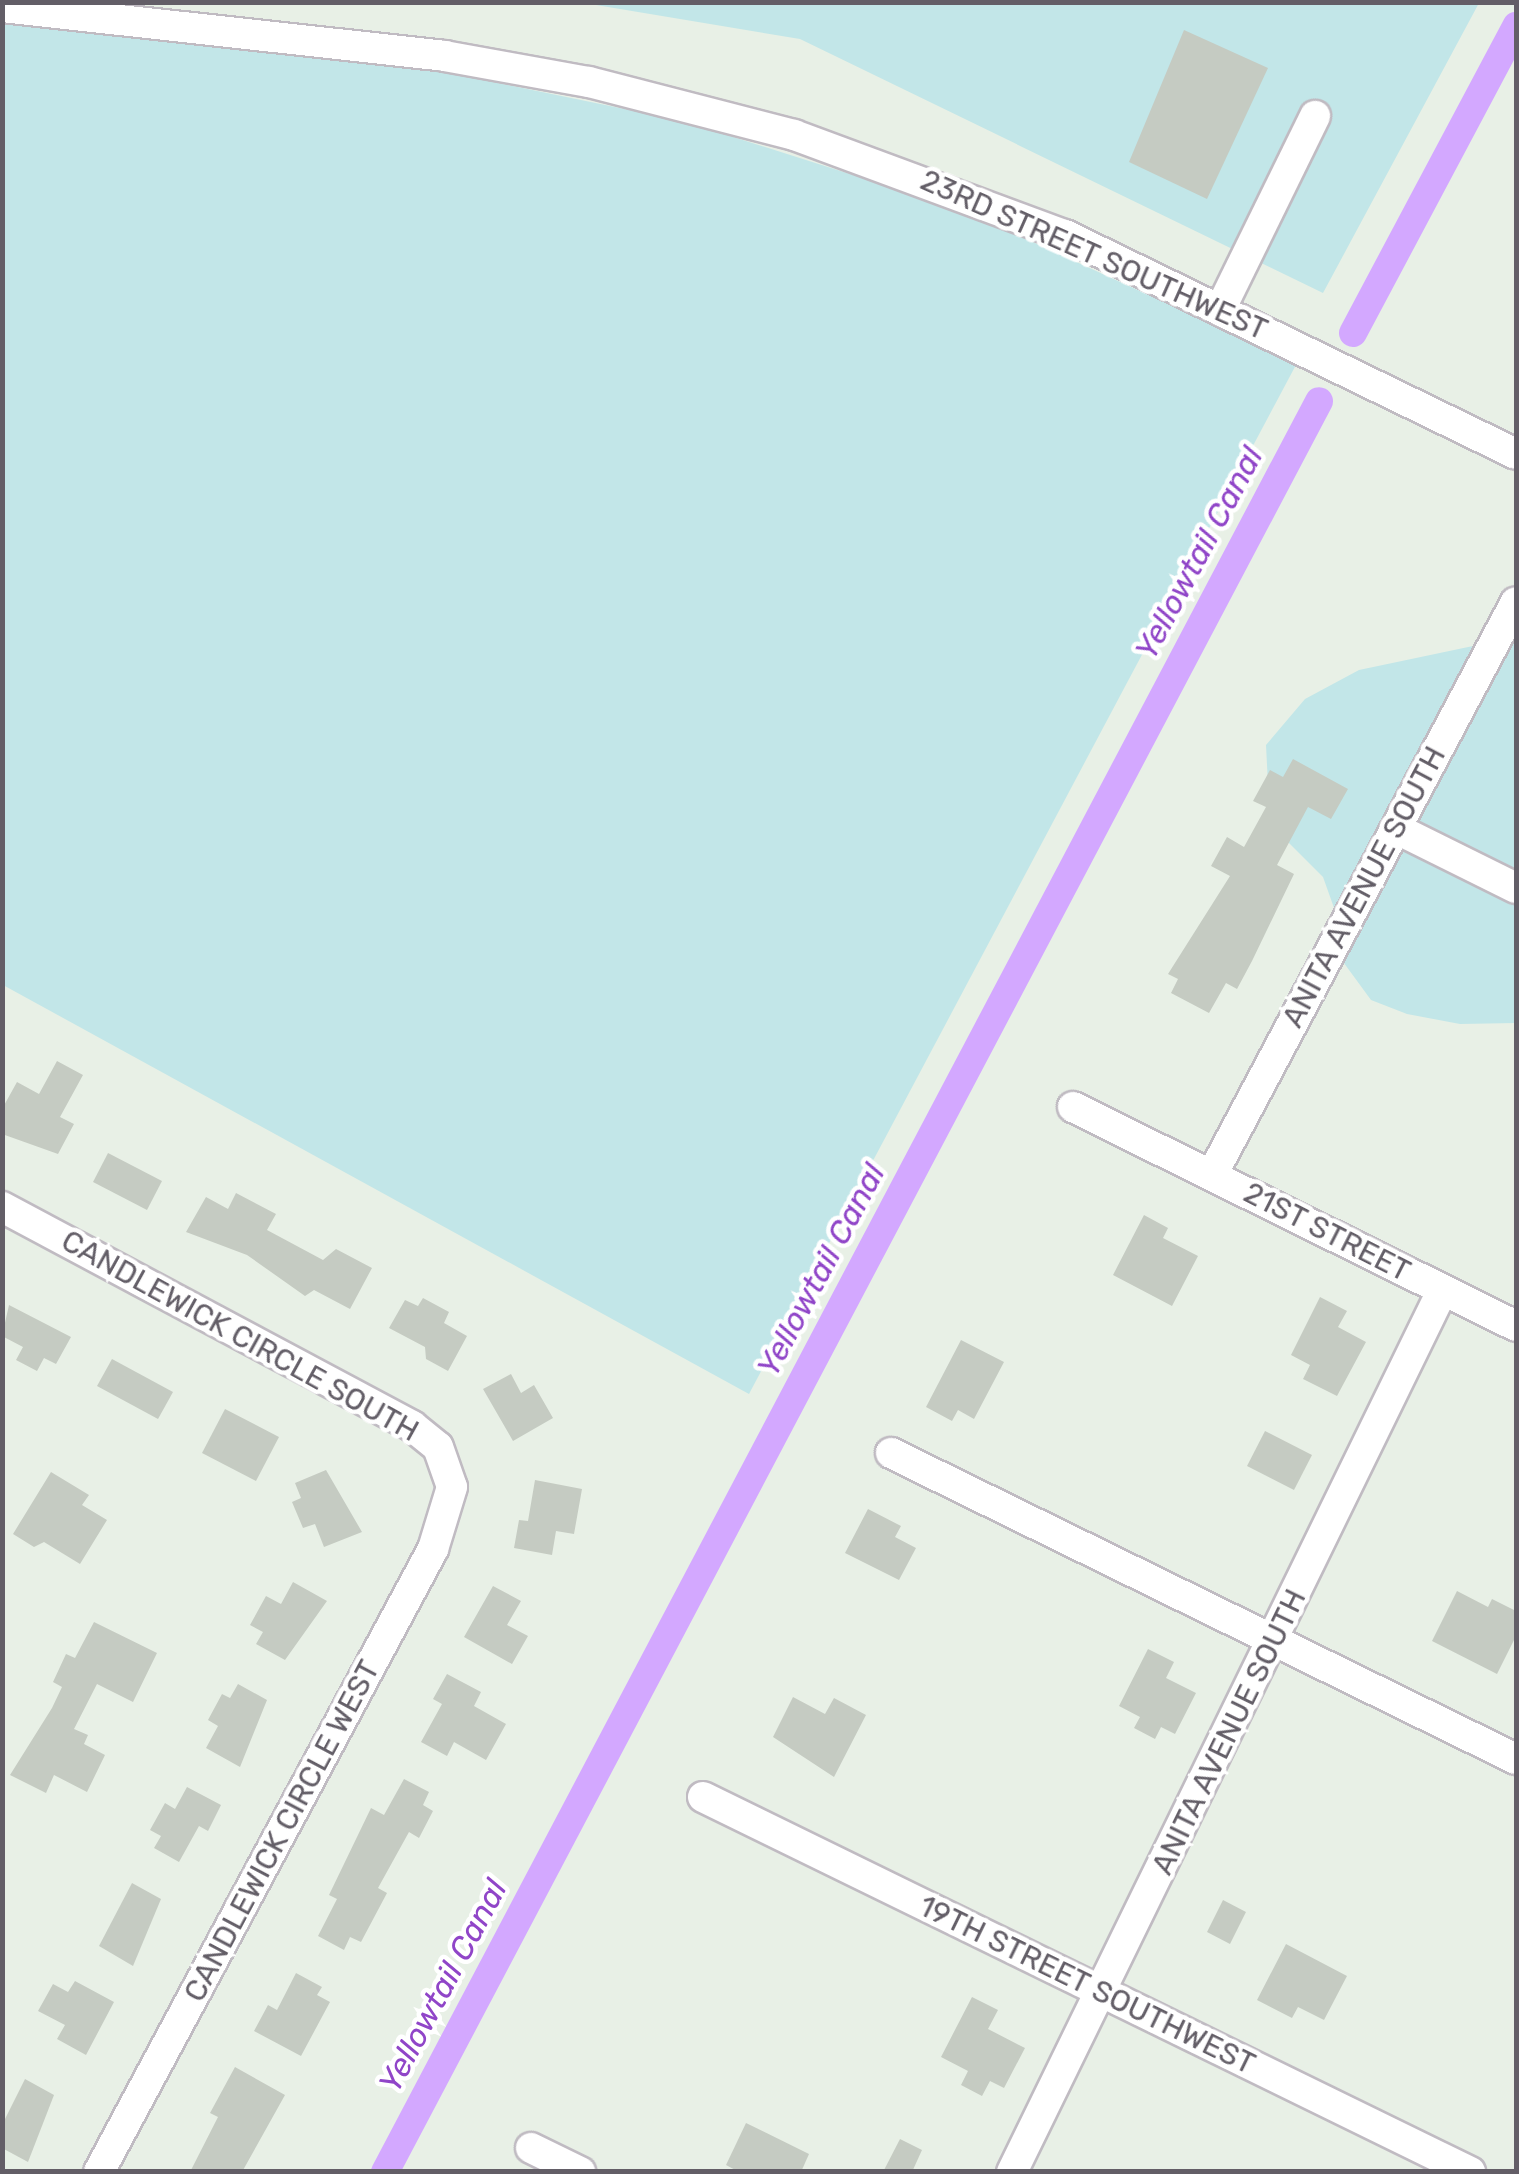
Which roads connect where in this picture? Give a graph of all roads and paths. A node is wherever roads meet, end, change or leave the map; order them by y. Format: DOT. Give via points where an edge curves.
graph roads {
  1 [pos="2,6"];
  2 [pos="1315,116"];
  3 [pos="1221,308"];
  4 [pos="1516,454"];
  5 [pos="1516,602"];
  6 [pos="1397,829"];
  7 [pos="1516,888"];
  8 [pos="1074,1107"];
  9 [pos="1213,1173"];
  10 [pos="2,1206"];
  11 [pos="1442,1290"];
  12 [pos="1516,1326"];
  13 [pos="891,1453"];
  14 [pos="452,1487"];
  15 [pos="1274,1642"];
  16 [pos="1516,1759"];
  17 [pos="703,1797"];
  18 [pos="1100,1992"];
  19 [pos="531,2148"];
  20 [pos="99,2172"];
  21 [pos="580,2172"];
  22 [pos="1012,2172"];
  23 [pos="1470,2172"];
  1 -- 3 [label="street, 23RD STREET SOUTHWEST" via="444,56 687,106 912,174"];
  2 -- 3 [label="street"];
  3 -- 4 [label="street, 23RD STREET SOUTHWEST"];
  5 -- 6 [label="street, ANITA AVENUE SOUTH"];
  6 -- 7 [label="street"];
  6 -- 9 [label="street, ANITA AVENUE SOUTH"];
  8 -- 9 [label="street, 21ST STREET"];
  9 -- 11 [label="street, 21ST STREET"];
  10 -- 14 [label="street, CANDLEWICK CIRCLE SOUTH" via="412,1426 438,1447"];
  11 -- 12 [label="street, 21ST STREET"];
  11 -- 15 [label="street, ANITA AVENUE SOUTH"];
  13 -- 15 [label="street"];
  14 -- 20 [label="street, CANDLEWICK CIRCLE WEST" via="433,1549"];
  15 -- 16 [label="street"];
  15 -- 18 [label="street, ANITA AVENUE SOUTH"];
  17 -- 18 [label="street, 19TH STREET SOUTHWEST"];
  18 -- 22 [label="street, ANITA AVENUE SOUTH"];
  18 -- 23 [label="street, 19TH STREET SOUTHWEST"];
  19 -- 21 [label="street"];
}
